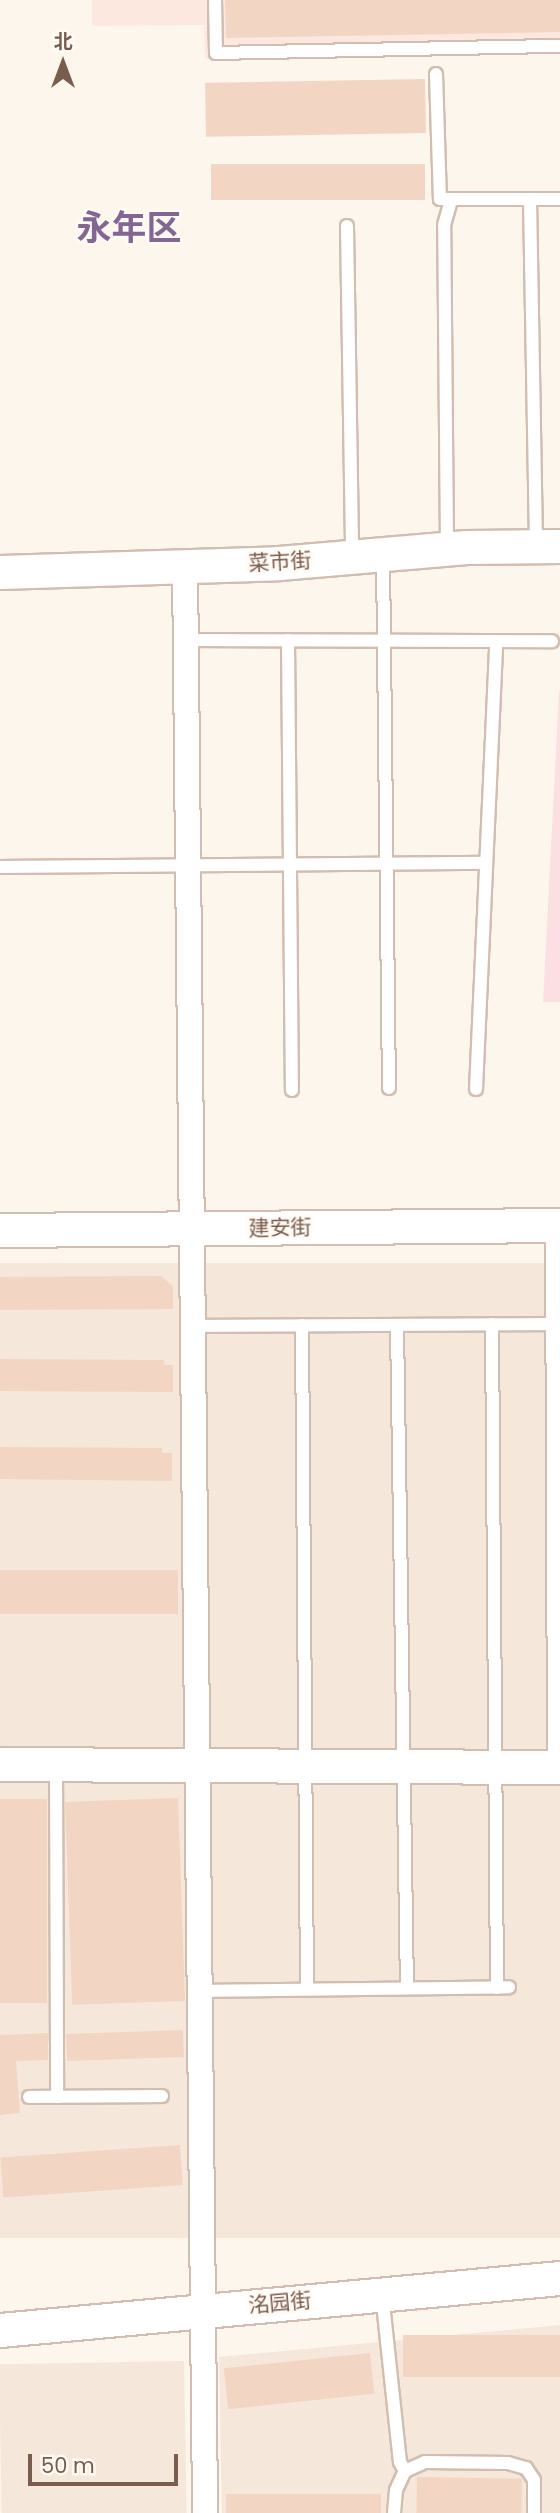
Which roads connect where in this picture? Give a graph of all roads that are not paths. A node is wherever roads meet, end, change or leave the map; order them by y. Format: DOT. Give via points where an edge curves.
graph roads {
  1 [pos="215,0"];
  2 [pos="560,46"];
  3 [pos="436,74"];
  4 [pos="530,199"];
  5 [pos="560,199"];
  6 [pos="451,201"];
  7 [pos="347,226"];
  8 [pos="548,546"];
  9 [pos="447,549"];
  10 [pos="367,556"];
  11 [pos="185,566"];
  12 [pos="0,572"];
  13 [pos="185,640"];
  14 [pos="288,640"];
  15 [pos="384,640"];
  16 [pos="496,641"];
  17 [pos="552,641"];
  18 [pos="485,863"];
  19 [pos="387,864"];
  20 [pos="290,865"];
  21 [pos="187,866"];
  22 [pos="0,867"];
  23 [pos="389,1088"];
  24 [pos="476,1089"];
  25 [pos="292,1090"];
  26 [pos="559,1225"];
  27 [pos="190,1228"];
  28 [pos="0,1230"];
  29 [pos="492,1324"];
  30 [pos="557,1324"];
  31 [pos="302,1325"];
  32 [pos="397,1325"];
  33 [pos="191,1326"];
  34 [pos="0,1764"];
  35 [pos="56,1764"];
  36 [pos="195,1765"];
  37 [pos="305,1766"];
  38 [pos="402,1766"];
  39 [pos="496,1767"];
  40 [pos="560,1767"];
  41 [pos="407,1988"];
  42 [pos="307,1989"];
  43 [pos="198,1991"];
  44 [pos="162,2096"];
  45 [pos="29,2097"];
  46 [pos="57,2097"];
  47 [pos="560,2277"];
  48 [pos="382,2294"];
  49 [pos="202,2310"];
  50 [pos="0,2330"];
  51 [pos="405,2471"];
  52 [pos="205,2513"];
  53 [pos="394,2513"];
  54 [pos="534,2513"];
  1 -- 2 [label="lane" via="216,53"];
  3 -- 6 [label="lane" via="438,195"];
  4 -- 5 [label="lane"];
  4 -- 6 [label="lane"];
  4 -- 8 [label="lane"];
  6 -- 9 [label="lane" via="444,225"];
  7 -- 10 [label="lane"];
  8 -- 9 [label="street, 菜市街"];
  9 -- 10 [label="street, 菜市街"];
  10 -- 11 [label="street, 菜市街"];
  10 -- 15 [label="lane"];
  11 -- 12 [label="street, 菜市街"];
  11 -- 13 [label="street"];
  13 -- 14 [label="lane"];
  13 -- 21 [label="street"];
  14 -- 15 [label="lane"];
  14 -- 20 [label="lane"];
  15 -- 16 [label="lane"];
  15 -- 19 [label="lane"];
  16 -- 17 [label="lane"];
  16 -- 18 [label="lane"];
  18 -- 19 [label="lane"];
  18 -- 24 [label="lane"];
  19 -- 20 [label="lane"];
  19 -- 23 [label="lane"];
  20 -- 21 [label="lane"];
  20 -- 25 [label="lane"];
  21 -- 22 [label="lane"];
  21 -- 27 [label="street"];
  26 -- 27 [label="street, 建安街"];
  26 -- 30 [label="street"];
  27 -- 28 [label="street, 建安街"];
  27 -- 33 [label="street"];
  29 -- 30 [label="lane"];
  29 -- 32 [label="lane"];
  29 -- 39 [label="lane"];
  30 -- 40 [label="street"];
  31 -- 32 [label="lane"];
  31 -- 33 [label="lane"];
  31 -- 37 [label="lane"];
  32 -- 38 [label="lane"];
  33 -- 36 [label="street"];
  34 -- 35 [label="street"];
  35 -- 36 [label="street"];
  35 -- 46 [label="lane"];
  36 -- 37 [label="street"];
  36 -- 43 [label="street"];
  37 -- 38 [label="street"];
  37 -- 42 [label="lane"];
  38 -- 39 [label="street"];
  38 -- 41 [label="lane"];
  39 -- 40 [label="street"];
  39 -- 41 [label="lane" via="503,1987"];
  41 -- 42 [label="lane"];
  42 -- 43 [label="lane"];
  43 -- 49 [label="street"];
  44 -- 46 [label="lane"];
  45 -- 46 [label="lane"];
  47 -- 48 [label="street, 洺园街"];
  48 -- 49 [label="street, 洺园街"];
  48 -- 51 [label="lane"];
  49 -- 50 [label="street, 洺园街"];
  49 -- 52 [label="street"];
  51 -- 53 [label="lane" via="396,2490"];
  51 -- 54 [label="lane" via="425,2462 508,2463 526,2468 534,2480"];
}
